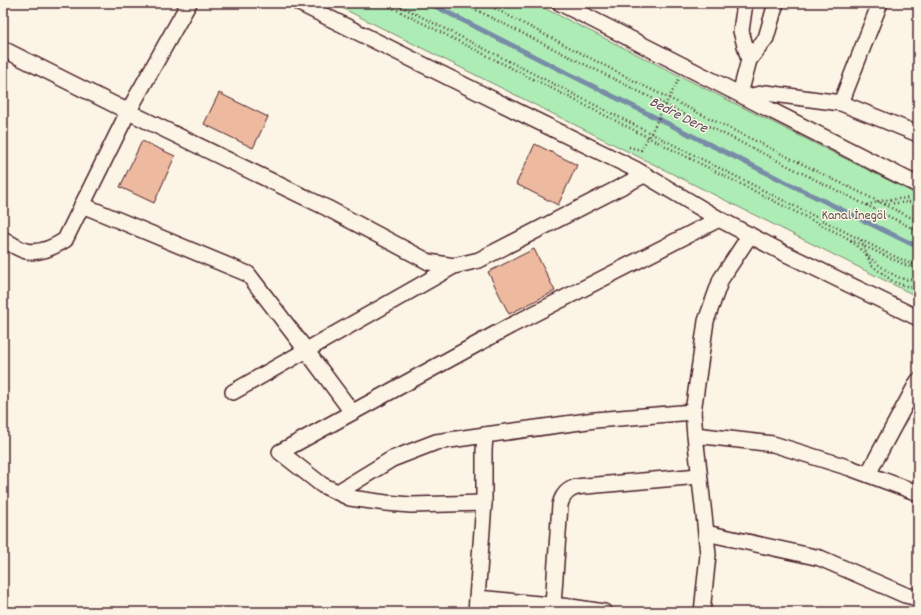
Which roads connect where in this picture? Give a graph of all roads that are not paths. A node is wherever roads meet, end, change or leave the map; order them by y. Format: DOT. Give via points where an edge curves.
graph roads {
  1 [pos="189,3"];
  2 [pos="299,3"];
  3 [pos="560,3"];
  4 [pos="745,3"];
  5 [pos="776,3"];
  6 [pos="880,3"];
  7 [pos="3,49"];
  8 [pos="749,60"];
  9 [pos="743,96"];
  10 [pos="841,103"];
  11 [pos="128,112"];
  12 [pos="918,134"];
  13 [pos="644,174"];
  14 [pos="918,185"];
  15 [pos="82,205"];
  16 [pos="719,219"];
  17 [pos="750,235"];
  18 [pos="3,239"];
  19 [pos="454,266"];
  20 [pos="918,318"];
  21 [pos="306,350"];
  22 [pos="918,381"];
  23 [pos="232,392"];
  24 [pos="352,412"];
  25 [pos="693,412"];
  26 [pos="485,435"];
  27 [pos="695,435"];
  28 [pos="868,474"];
  29 [pos="699,476"];
  30 [pos="338,492"];
  31 [pos="918,494"];
  32 [pos="484,503"];
  33 [pos="706,533"];
  34 [pos="918,598"];
  35 [pos="477,605"];
  36 [pos="553,605"];
  37 [pos="585,611"];
  38 [pos="604,612"];
  39 [pos="702,612"];
  1 -- 11 [label="street"];
  2 -- 13 [label="street"];
  3 -- 9 [label="street"];
  4 -- 8 [label="street" via="741,31"];
  5 -- 8 [label="street" via="766,38"];
  6 -- 10 [label="street"];
  7 -- 11 [label="street"];
  8 -- 9 [label="street"];
  9 -- 10 [label="street" via="766,93"];
  9 -- 14 [label="street"];
  10 -- 12 [label="street"];
  11 -- 15 [label="street"];
  11 -- 19 [label="street" via="327,208 429,262"];
  13 -- 16 [label="street"];
  13 -- 19 [label="street" via="478,260"];
  15 -- 18 [label="street" via="65,240 58,245 42,251 26,251"];
  15 -- 21 [label="street" via="248,274"];
  16 -- 17 [label="street"];
  16 -- 24 [label="street" via="510,326"];
  17 -- 20 [label="street"];
  17 -- 25 [label="street" via="721,280 706,321"];
  19 -- 21 [label="street"];
  21 -- 23 [label="street"];
  21 -- 24 [label="street"];
  22 -- 28 [label="street"];
  24 -- 30 [label="street" via="280,452 322,485"];
  25 -- 26 [label="street" via="595,420"];
  25 -- 27 [label="street"];
  26 -- 30 [label="street" via="436,442 392,459"];
  26 -- 32 [label="street"];
  27 -- 28 [label="street" via="773,444"];
  27 -- 29 [label="street"];
  28 -- 31 [label="street"];
  29 -- 33 [label="street"];
  29 -- 36 [label="street" via="580,486 569,490 560,505"];
  30 -- 32 [label="street" via="350,498 411,505"];
  32 -- 35 [label="street"];
  33 -- 34 [label="street" via="820,558 905,595"];
  33 -- 39 [label="street" via="708,555"];
  35 -- 36 [label="street"];
  36 -- 37 [label="street"];
  37 -- 38 [label="street"];
}
